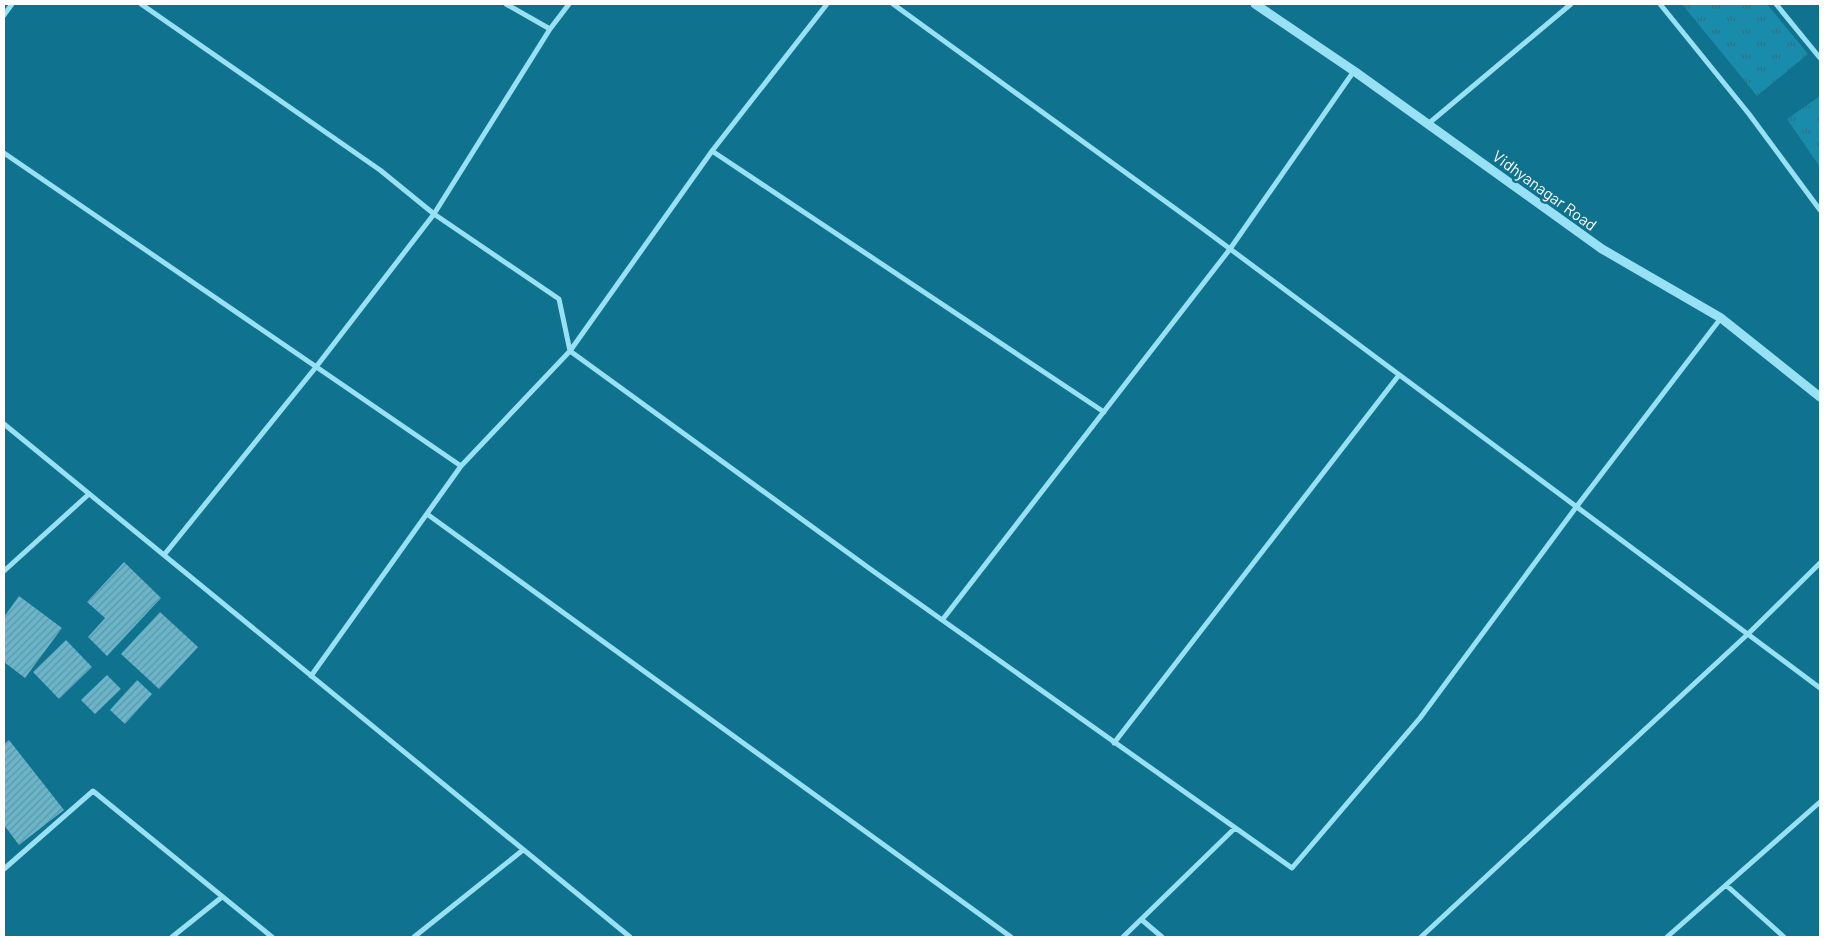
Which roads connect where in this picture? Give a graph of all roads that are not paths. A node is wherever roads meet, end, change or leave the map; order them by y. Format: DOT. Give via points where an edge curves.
graph roads {
  1 [pos="12,4"];
  2 [pos="142,4"];
  3 [pos="506,4"];
  4 [pos="569,4"];
  5 [pos="827,4"];
  6 [pos="893,4"];
  7 [pos="1255,4"];
  8 [pos="1571,4"];
  9 [pos="1660,4"];
  10 [pos="1776,4"];
  11 [pos="4,15"];
  12 [pos="550,29"];
  13 [pos="1820,58"];
  14 [pos="1354,71"];
  15 [pos="1428,124"];
  16 [pos="712,151"];
  17 [pos="4,153"];
  18 [pos="1820,210"];
  19 [pos="434,214"];
  20 [pos="1230,249"];
  21 [pos="1721,318"];
  22 [pos="570,351"];
  23 [pos="316,367"];
  24 [pos="1400,375"];
  25 [pos="1820,397"];
  26 [pos="1104,412"];
  27 [pos="4,424"];
  28 [pos="462,466"];
  29 [pos="89,494"];
  30 [pos="1577,506"];
  31 [pos="427,514"];
  32 [pos="164,555"];
  33 [pos="1820,563"];
  34 [pos="4,571"];
  35 [pos="943,619"];
  36 [pos="1749,633"];
  37 [pos="311,676"];
  38 [pos="1820,688"];
  39 [pos="1114,743"];
  40 [pos="1820,802"];
  41 [pos="1235,828"];
  42 [pos="523,850"];
  43 [pos="4,868"];
  44 [pos="1726,886"];
  45 [pos="222,897"];
  46 [pos="1142,920"];
  47 [pos="172,937"];
  48 [pos="272,937"];
  49 [pos="414,937"];
  50 [pos="630,937"];
  51 [pos="1011,937"];
  52 [pos="1123,937"];
  53 [pos="1162,937"];
  54 [pos="1421,937"];
  55 [pos="1667,937"];
  56 [pos="1784,937"];
  1 -- 11 [label="street"];
  2 -- 19 [label="street" via="380,170"];
  3 -- 12 [label="street"];
  4 -- 12 [label="street"];
  5 -- 16 [label="street"];
  6 -- 20 [label="street"];
  7 -- 14 [label="street, Vidhyanagar Road"];
  8 -- 15 [label="street"];
  9 -- 18 [label="street" via="1749,114"];
  10 -- 13 [label="street"];
  12 -- 19 [label="street"];
  14 -- 15 [label="street, Vidhyanagar Road"];
  14 -- 20 [label="street"];
  15 -- 21 [label="street, Vidhyanagar Road" via="1602,250"];
  16 -- 22 [label="street"];
  16 -- 26 [label="street"];
  17 -- 23 [label="street"];
  19 -- 22 [label="street" via="560,299"];
  19 -- 23 [label="street"];
  20 -- 24 [label="street"];
  20 -- 26 [label="street"];
  21 -- 25 [label="street, Vidhyanagar Road"];
  21 -- 30 [label="street"];
  22 -- 28 [label="street"];
  22 -- 35 [label="street"];
  23 -- 28 [label="street"];
  23 -- 32 [label="street"];
  24 -- 30 [label="street"];
  24 -- 39 [label="street"];
  26 -- 35 [label="street"];
  27 -- 29 [label="street"];
  28 -- 31 [label="street"];
  29 -- 32 [label="street"];
  29 -- 34 [label="street"];
  30 -- 36 [label="street"];
  30 -- 41 [label="street" via="1420,718 1292,868"];
  31 -- 37 [label="street"];
  31 -- 51 [label="street"];
  32 -- 37 [label="street"];
  33 -- 36 [label="street"];
  35 -- 39 [label="street"];
  36 -- 38 [label="street"];
  36 -- 54 [label="street"];
  37 -- 42 [label="street"];
  39 -- 41 [label="street"];
  40 -- 44 [label="street"];
  41 -- 46 [label="street"];
  42 -- 49 [label="street"];
  42 -- 50 [label="street"];
  43 -- 45 [label="street" via="93,791"];
  44 -- 55 [label="street"];
  44 -- 56 [label="street"];
  45 -- 47 [label="street"];
  45 -- 48 [label="street"];
  46 -- 52 [label="street"];
  46 -- 53 [label="street"];
}
